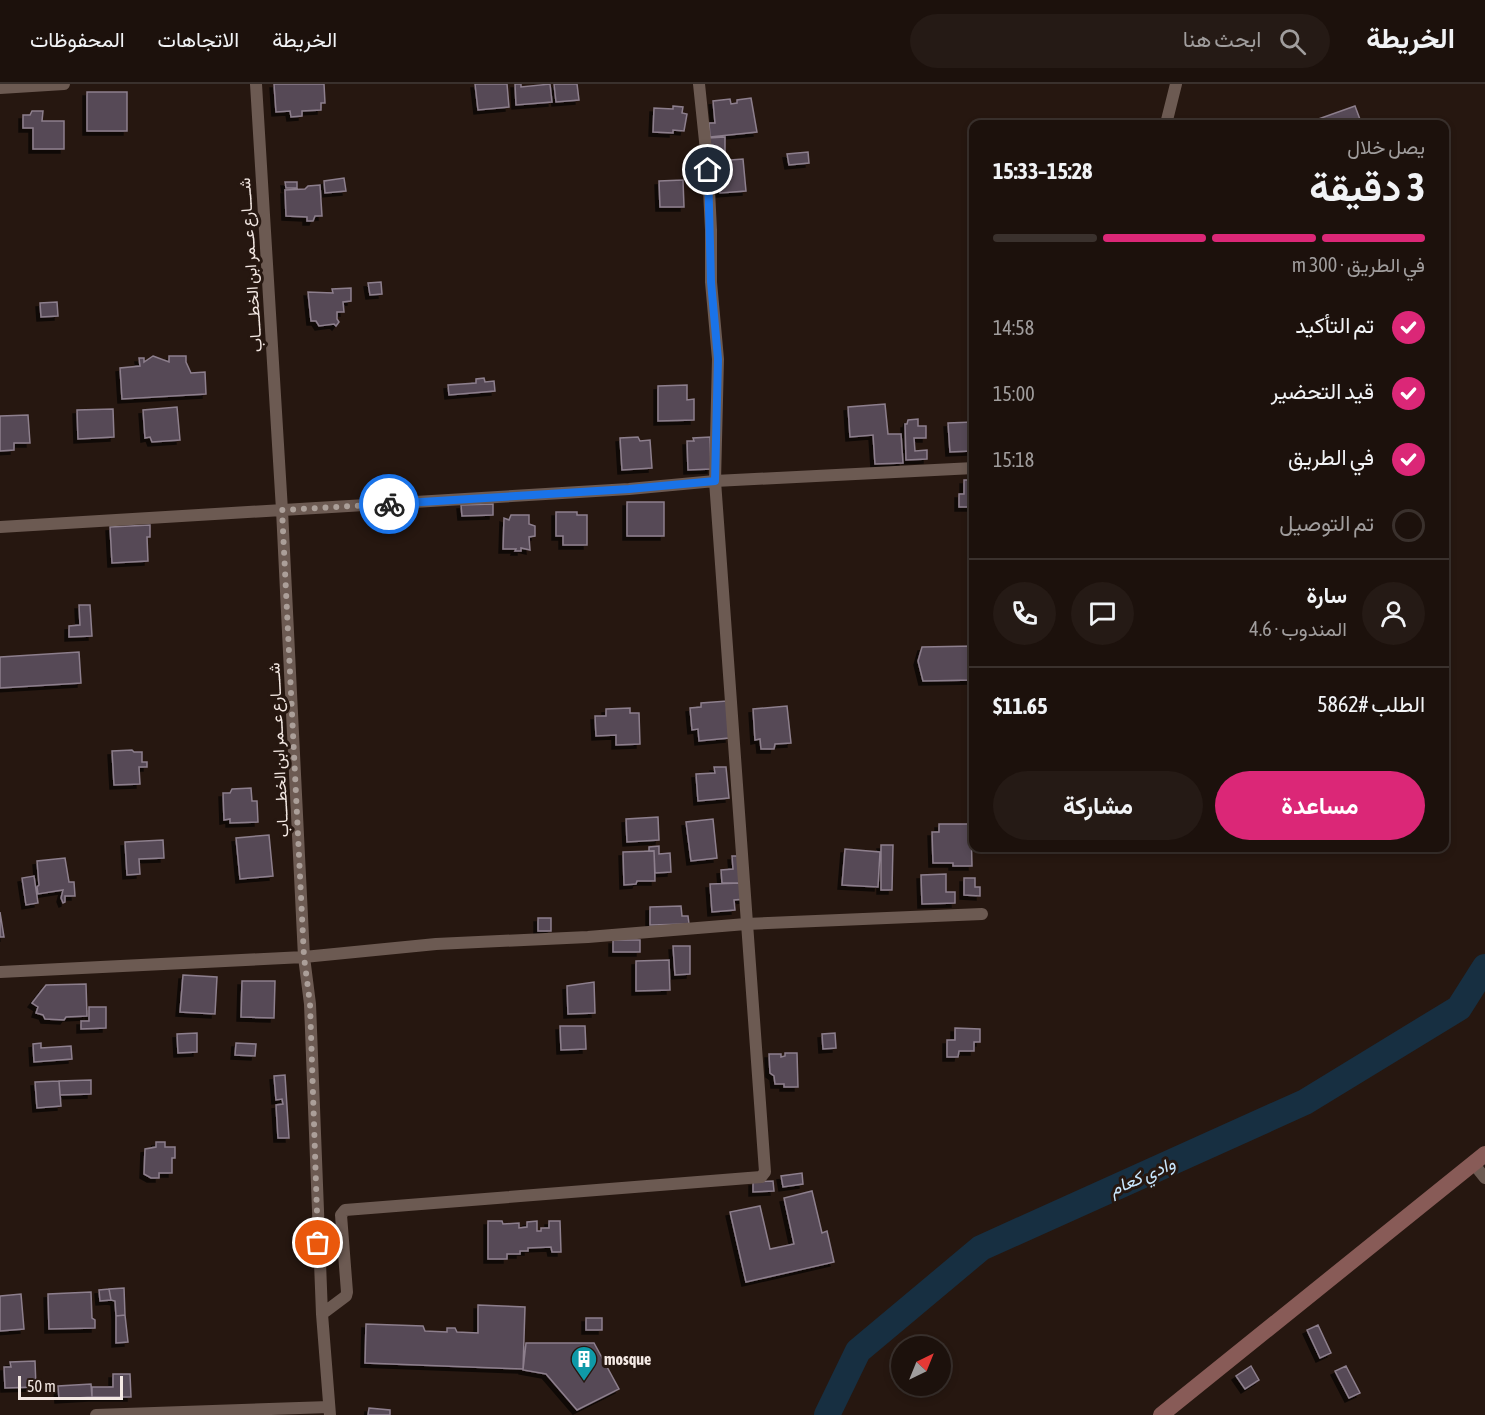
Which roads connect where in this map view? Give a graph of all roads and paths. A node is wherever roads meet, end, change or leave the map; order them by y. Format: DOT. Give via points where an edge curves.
graph roads {
  1 [pos="64,84"];
  2 [pos="256,84"];
  3 [pos="699,84"];
  4 [pos="1176,84"];
  5 [pos="0,88"];
  6 [pos="1167,120"];
  7 [pos="969,468"];
  8 [pos="715,481"];
  9 [pos="282,510"];
  10 [pos="0,527"];
  11 [pos="982,914"];
  12 [pos="746,924"];
  13 [pos="304,957"];
  14 [pos="0,972"];
  15 [pos="1479,1159"];
  16 [pos="1485,1178"];
  17 [pos="322,1314"];
  18 [pos="329,1411"];
  19 [pos="96,1415"];
  20 [pos="1161,1415"];
  1 -- 5 [label="street"];
  2 -- 9 [label="street, شــــارع عــمر ابن الخطــــاب"];
  3 -- 8 [label="street" via="708,170 718,359"];
  4 -- 6 [label="street"];
  7 -- 8 [label="street"];
  8 -- 9 [label="street"];
  8 -- 12 [label="street"];
  9 -- 10 [label="street"];
  9 -- 13 [label="street, شــــارع عــمر ابن الخطــــاب"];
  11 -- 12 [label="street"];
  12 -- 13 [label="street" via="436,944"];
  12 -- 17 [label="street" via="764,1175 345,1210 341,1215 347,1292"];
  13 -- 14 [label="street"];
  13 -- 17 [label="street, شــــارع عــمر ابن الخطــــاب" via="310,1004"];
  15 -- 16 [label="street"];
  15 -- 20 [label="street"];
  17 -- 18 [label="street, شــــارع عــمر ابن الخطــــاب"];
  18 -- 19 [label="street"];
}
